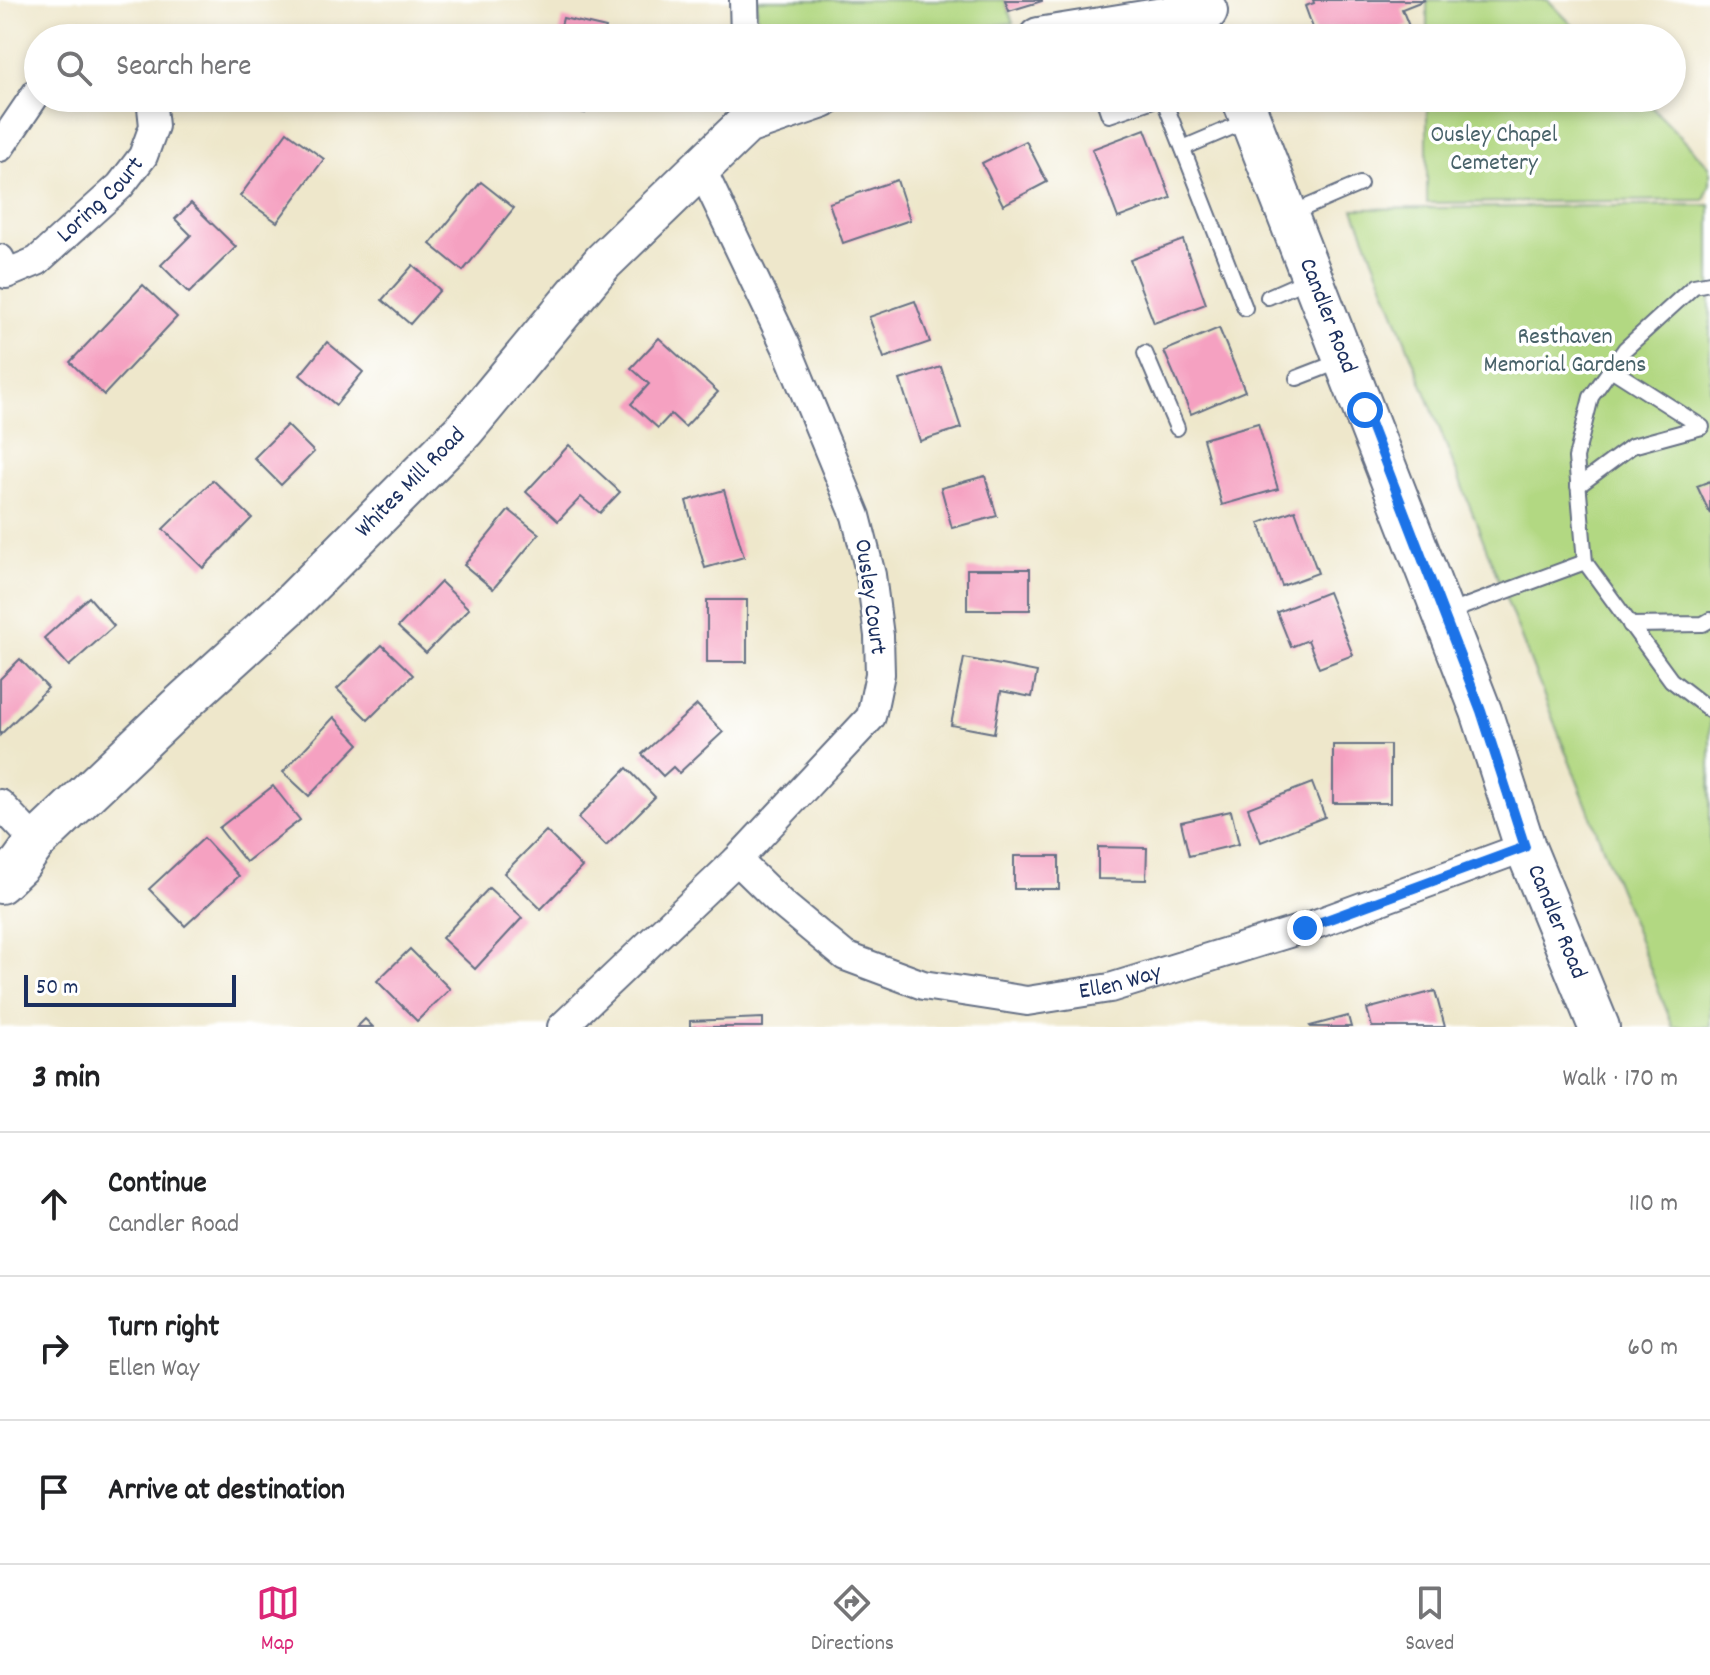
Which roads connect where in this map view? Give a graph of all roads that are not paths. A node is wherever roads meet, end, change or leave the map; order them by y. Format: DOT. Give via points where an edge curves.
graph roads {
  1 [pos="744,0"];
  2 [pos="1210,16"];
  3 [pos="745,24"];
  4 [pos="1153,24"];
  5 [pos="24,112"];
  6 [pos="152,112"];
  7 [pos="745,112"];
  8 [pos="1167,112"];
  9 [pos="1241,112"];
  10 [pos="1247,112"];
  11 [pos="0,147"];
  12 [pos="1183,148"];
  13 [pos="701,168"];
  14 [pos="1360,184"];
  15 [pos="1288,215"];
  16 [pos="2,271"];
  17 [pos="1313,277"];
  18 [pos="1710,283"];
  19 [pos="1268,297"];
  20 [pos="1245,308"];
  21 [pos="1145,353"];
  22 [pos="1345,359"];
  23 [pos="1611,369"];
  24 [pos="1297,378"];
  25 [pos="1177,428"];
  26 [pos="1578,486"];
  27 [pos="1585,562"];
  28 [pos="1444,614"];
  29 [pos="1710,620"];
  30 [pos="1630,625"];
  31 [pos="1709,708"];
  32 [pos="0,804"];
  33 [pos="36,842"];
  34 [pos="1525,847"];
  35 [pos="737,860"];
  36 [pos="0,883"];
  37 [pos="562,1027"];
  38 [pos="1599,1027"];
  1 -- 3 [label="street"];
  2 -- 4 [label="street"];
  5 -- 11 [label="street"];
  6 -- 16 [label="street, Loring Court" via="154,126 143,156 120,186 37,261"];
  7 -- 13 [label="street, Whites Mill Road"];
  8 -- 12 [label="lane"];
  9 -- 12 [label="lane"];
  10 -- 15 [label="street, Candler Road"];
  12 -- 20 [label="lane"];
  13 -- 33 [label="street, Whites Mill Road" via="603,262 464,430 288,607"];
  13 -- 35 [label="street, Ousley Court" via="786,346 856,516 879,636 880,674 871,717"];
  14 -- 15 [label="lane"];
  15 -- 17 [label="street, Candler Road"];
  17 -- 19 [label="lane"];
  17 -- 22 [label="street, Candler Road"];
  18 -- 23 [label="lane" via="1694,286 1625,349"];
  21 -- 25 [label="lane"];
  22 -- 24 [label="lane"];
  22 -- 28 [label="street, Candler Road"];
  23 -- 26 [label="lane" via="1591,397 1576,458"];
  23 -- 26 [label="lane" via="1702,427 1632,446"];
  26 -- 27 [label="lane"];
  27 -- 28 [label="lane"];
  27 -- 30 [label="lane"];
  28 -- 34 [label="street, Candler Road"];
  29 -- 30 [label="lane"];
  30 -- 31 [label="lane" via="1671,680"];
  32 -- 33 [label="street"];
  33 -- 36 [label="street, Whites Mill Road"];
  34 -- 35 [label="street, Ellen Way" via="1305,928 1110,988 1027,1001 923,985 845,956"];
  34 -- 38 [label="street, Candler Road"];
  35 -- 37 [label="street, Ousley Court"];
}
